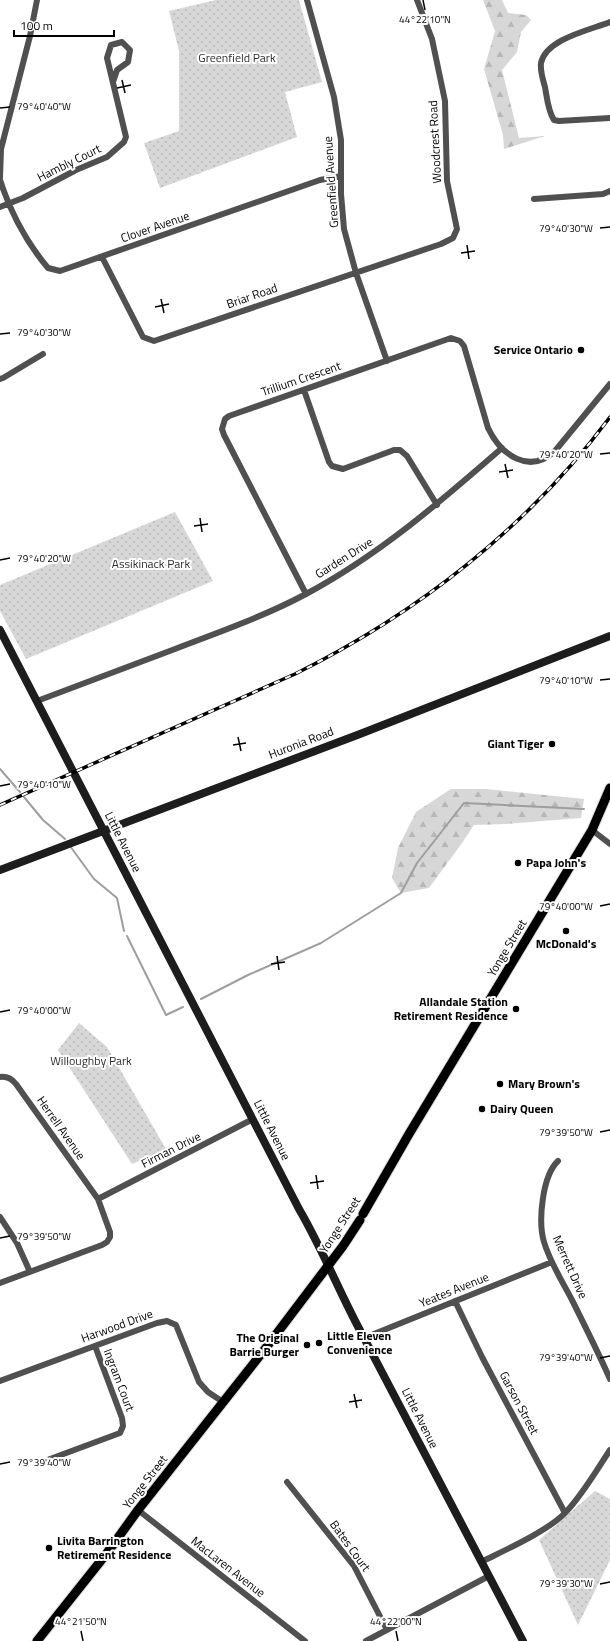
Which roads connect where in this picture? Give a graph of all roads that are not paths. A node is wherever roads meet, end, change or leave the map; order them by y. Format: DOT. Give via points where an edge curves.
graph roads {
  1 [pos="37,0"];
  2 [pos="307,0"];
  3 [pos="417,0"];
  4 [pos="610,22"];
  5 [pos="113,82"];
  6 [pos="610,118"];
  7 [pos="341,176"];
  8 [pos="0,179"];
  9 [pos="610,191"];
  10 [pos="534,199"];
  11 [pos="8,204"];
  12 [pos="0,207"];
  13 [pos="453,238"];
  14 [pos="102,257"];
  15 [pos="356,273"];
  16 [pos="43,354"];
  17 [pos="387,360"];
  18 [pos="0,379"];
  19 [pos="610,384"];
  20 [pos="304,390"];
  21 [pos="502,448"];
  22 [pos="437,505"];
  23 [pos="306,594"];
  24 [pos="0,630"];
  25 [pos="610,636"];
  26 [pos="37,701"];
  27 [pos="610,787"];
  28 [pos="103,830"];
  29 [pos="592,830"];
  30 [pos="610,844"];
  31 [pos="0,870"];
  32 [pos="0,1077"];
  33 [pos="253,1120"];
  34 [pos="558,1161"];
  35 [pos="98,1199"];
  36 [pos="0,1217"];
  37 [pos="552,1262"];
  38 [pos="328,1265"];
  39 [pos="30,1272"];
  40 [pos="0,1283"];
  41 [pos="455,1301"];
  42 [pos="364,1338"];
  43 [pos="95,1346"];
  44 [pos="610,1379"];
  45 [pos="0,1381"];
  46 [pos="223,1402"];
  47 [pos="610,1450"];
  48 [pos="42,1462"];
  49 [pos="287,1482"];
  50 [pos="138,1510"];
  51 [pos="565,1513"];
  52 [pos="481,1562"];
  53 [pos="489,1576"];
  54 [pos="387,1630"];
  55 [pos="37,1641"];
  56 [pos="305,1641"];
  57 [pos="366,1641"];
  58 [pos="523,1641"];
  1 -- 8 [label="street" via="1,149"];
  2 -- 7 [label="street, Greenfield Avenue" via="334,97 341,140"];
  3 -- 13 [label="street, Woodcrest Road" via="432,39 445,101 447,181 457,229"];
  4 -- 6 [label="street" via="551,47 541,64 546,97 554,120"];
  5 -- 5 [label="street, Hambly Court" via="117,70 128,62 130,50 122,42 111,45 107,58"];
  5 -- 11 [label="street, Hambly Court" via="126,137 124,142 107,157"];
  7 -- 14 [label="street, Clover Avenue" via="320,180"];
  7 -- 15 [label="street, Greenfield Avenue" via="344,229"];
  8 -- 11 [label="street, Clover Avenue"];
  9 -- 10 [label="street" via="603,194"];
  11 -- 12 [label="street"];
  11 -- 14 [label="street, Clover Avenue" via="39,258 48,268 60,271"];
  13 -- 15 [label="street, Briar Road"];
  14 -- 15 [label="street, Briar Road" via="143,337 154,341"];
  15 -- 17 [label="street, Greenfield Avenue"];
  16 -- 18 [label="street"];
  17 -- 20 [label="street, Trillium Crescent"];
  17 -- 21 [label="street, Trillium Crescent" via="447,339 460,341 464,346 488,428"];
  19 -- 21 [label="street" via="548,458 526,461 512,456"];
  20 -- 22 [label="street" via="332,466 343,468 400,450 408,456"];
  20 -- 23 [label="street, Trillium Crescent" via="229,416 225,419 222,429"];
  21 -- 22 [label="street, Garden Drive"];
  22 -- 23 [label="street, Garden Drive" via="382,547"];
  23 -- 26 [label="street, Garden Drive" via="234,627"];
  24 -- 26 [label="street, Little Avenue"];
  25 -- 28 [label="street, Huronia Road" via="360,734"];
  26 -- 28 [label="street, Little Avenue"];
  27 -- 29 [label="main road, Yonge Street"];
  28 -- 31 [label="street, Huronia Road"];
  28 -- 33 [label="street, Little Avenue"];
  29 -- 30 [label="street"];
  29 -- 38 [label="main road, Yonge Street" via="409,1134 362,1217"];
  32 -- 35 [label="street, Herrell Avenue" via="13,1080"];
  33 -- 35 [label="street, Firman Drive"];
  33 -- 38 [label="street, Little Avenue"];
  34 -- 37 [label="street, Merrett Drive" via="552,1166 541,1214 544,1242"];
  35 -- 39 [label="street, Herrell Avenue" via="110,1232 107,1242"];
  36 -- 39 [label="street" via="17,1243"];
  37 -- 41 [label="street, Yeates Avenue"];
  37 -- 44 [label="street, Merrett Drive"];
  38 -- 42 [label="street, Little Avenue"];
  38 -- 46 [label="main road, Yonge Street"];
  39 -- 40 [label="street"];
  41 -- 42 [label="street, Yeates Avenue"];
  41 -- 51 [label="street, Garson Street"];
  42 -- 52 [label="street, Little Avenue"];
  43 -- 45 [label="street, Harwood Drive"];
  43 -- 46 [label="street, Harwood Drive" via="157,1323 174,1323 199,1382"];
  43 -- 48 [label="street, Ingram Court" via="122,1418 122,1429 120,1433"];
  46 -- 50 [label="main road, Yonge Street"];
  47 -- 51 [label="street" via="586,1488"];
  49 -- 54 [label="street, Bates Court" via="354,1566"];
  50 -- 55 [label="main road, Yonge Street"];
  50 -- 56 [label="street, MacLaren Avenue"];
  51 -- 52 [label="street" via="550,1525"];
  52 -- 53 [label="street, Little Avenue"];
  53 -- 54 [label="street"];
  53 -- 58 [label="street, Little Avenue"];
  54 -- 57 [label="street"];
}
